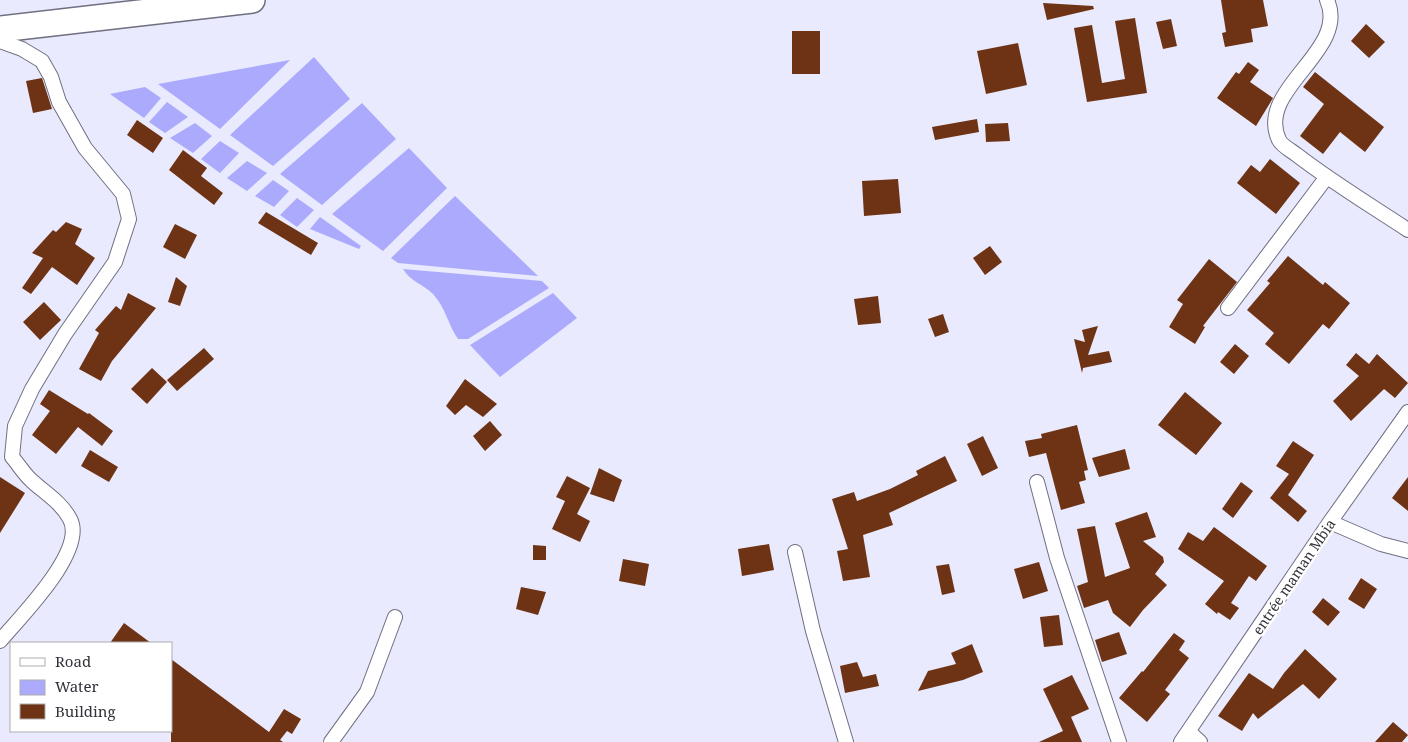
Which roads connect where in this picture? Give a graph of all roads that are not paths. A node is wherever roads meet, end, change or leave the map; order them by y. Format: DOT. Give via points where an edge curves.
graph roads {
  1 [pos="252,0"];
  2 [pos="1327,0"];
  3 [pos="0,30"];
  4 [pos="0,41"];
  5 [pos="1326,178"];
  6 [pos="1408,230"];
  7 [pos="1228,308"];
  8 [pos="1408,412"];
  9 [pos="1037,482"];
  10 [pos="1330,522"];
  11 [pos="1408,551"];
  12 [pos="795,552"];
  13 [pos="396,617"];
  14 [pos="0,641"];
  15 [pos="1185,737"];
  16 [pos="331,742"];
  17 [pos="846,742"];
  18 [pos="1119,742"];
  19 [pos="1200,742"];
  1 -- 3 [label="highway"];
  2 -- 5 [label="street" via="1331,20 1327,38 1278,106 1275,124 1280,142"];
  4 -- 14 [label="street" via="22,48 42,61 59,102 85,148 123,194 128,219 115,262 65,334 32,389 15,426 12,457 30,480 61,506 71,520 73,536 63,562 39,597"];
  5 -- 6 [label="street"];
  5 -- 7 [label="street"];
  8 -- 10 [label="street, entrée maman Mbia"];
  9 -- 18 [label="street" via="1058,558"];
  10 -- 11 [label="street" via="1381,544"];
  10 -- 15 [label="street, entrée maman Mbia"];
  12 -- 17 [label="street" via="813,631"];
  13 -- 16 [label="street" via="367,692"];
  15 -- 19 [label="street"];
}
